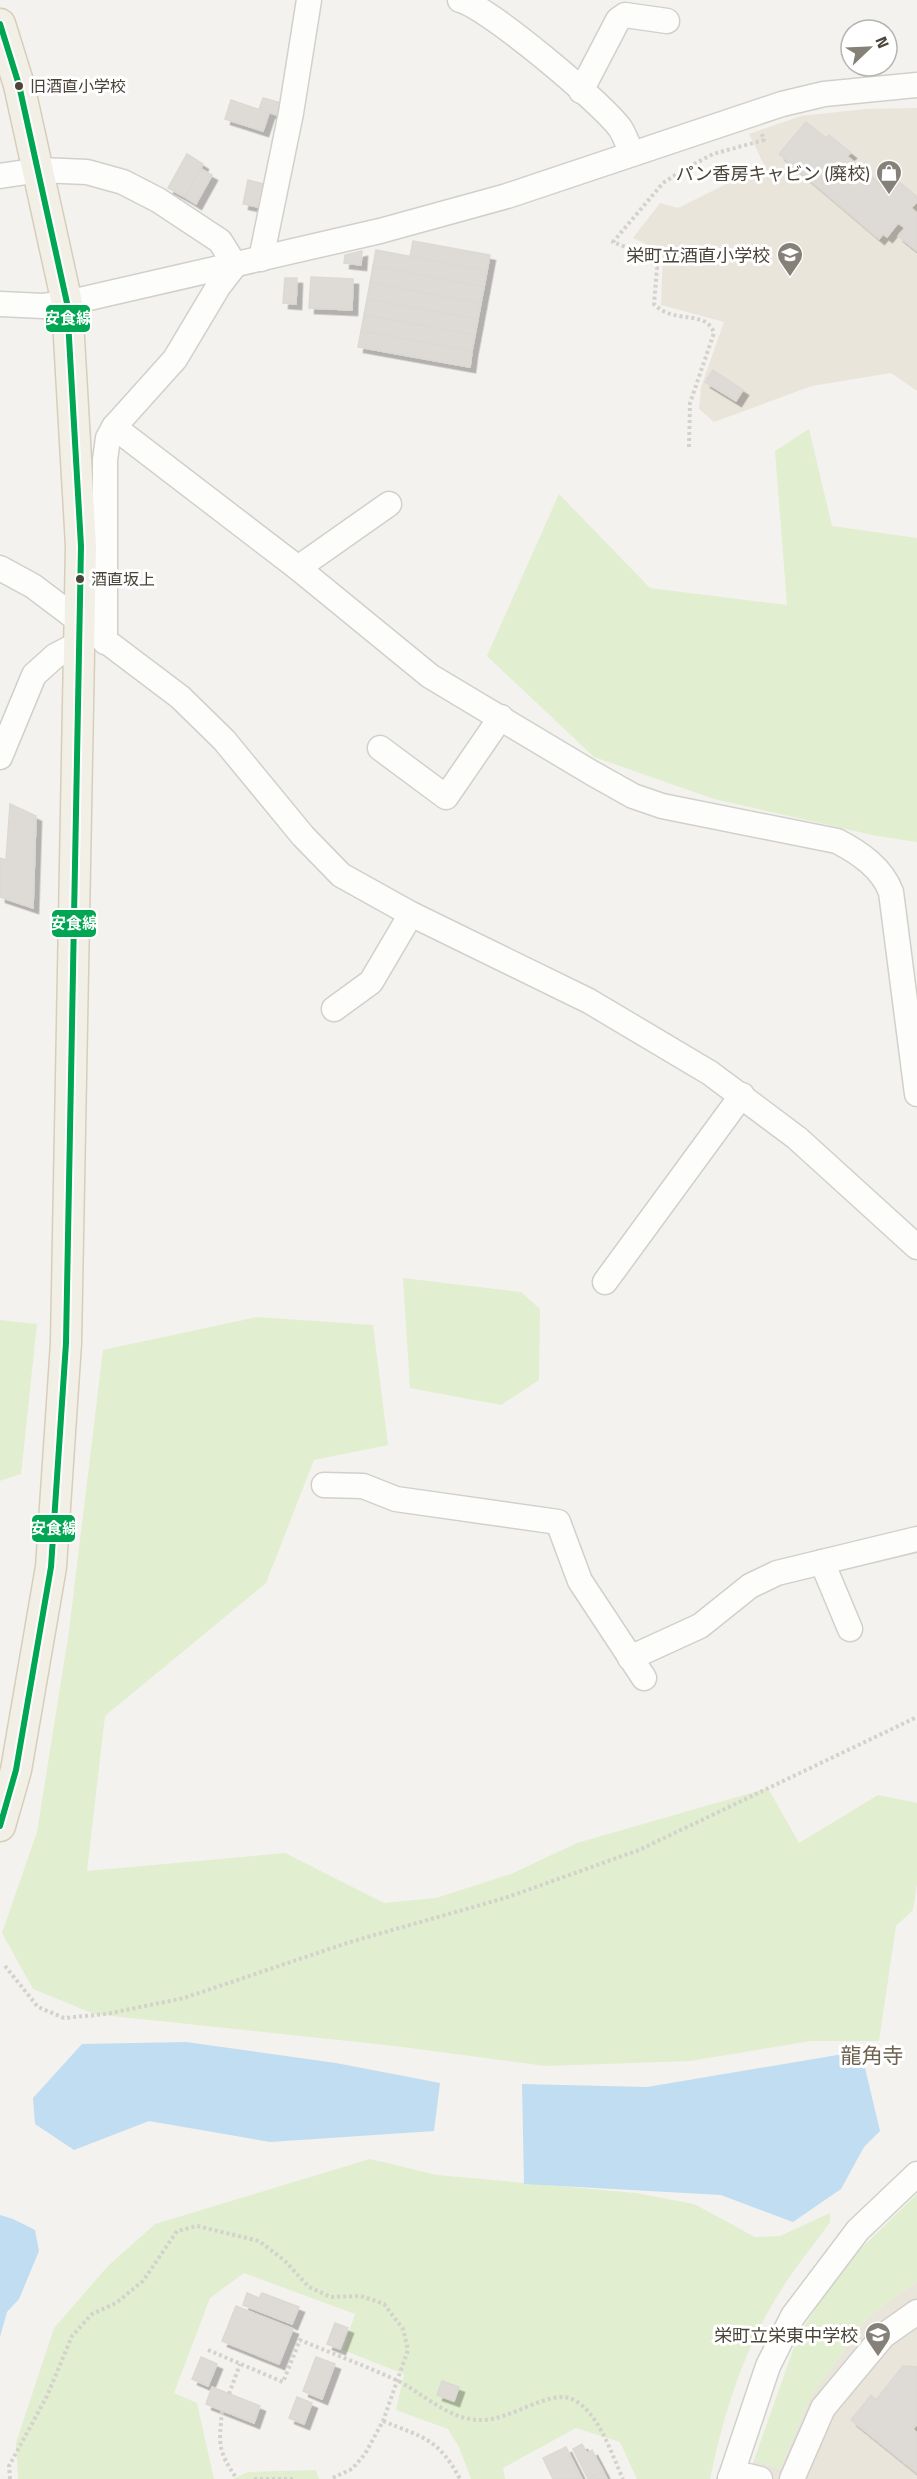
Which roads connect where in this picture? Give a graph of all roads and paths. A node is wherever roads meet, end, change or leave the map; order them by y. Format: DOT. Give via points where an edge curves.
graph roads {
  1 [pos="309,0"];
  2 [pos="460,0"];
  3 [pos="667,21"];
  4 [pos="0,24"];
  5 [pos="917,85"];
  6 [pos="581,91"];
  7 [pos="754,113"];
  8 [pos="632,153"];
  9 [pos="40,170"];
  10 [pos="0,176"];
  11 [pos="261,259"];
  12 [pos="235,265"];
  13 [pos="67,303"];
  14 [pos="0,304"];
  15 [pos="114,427"];
  16 [pos="689,447"];
  17 [pos="388,504"];
  18 [pos="0,568"];
  19 [pos="298,568"];
  20 [pos="88,636"];
  21 [pos="501,717"];
  22 [pos="380,748"];
  23 [pos="0,757"];
  24 [pos="411,914"];
  25 [pos="334,1010"];
  26 [pos="917,1094"];
  27 [pos="742,1095"];
  28 [pos="917,1247"];
  29 [pos="605,1282"];
  30 [pos="324,1485"];
  31 [pos="917,1539"];
  32 [pos="822,1562"];
  33 [pos="850,1629"];
  34 [pos="630,1658"];
  35 [pos="644,1678"];
  36 [pos="917,1717"];
  37 [pos="0,1826"];
  38 [pos="5,1966"];
  39 [pos="917,2174"];
  40 [pos="917,2313"];
  41 [pos="208,2350"];
  42 [pos="240,2364"];
  43 [pos="396,2380"];
  44 [pos="229,2394"];
  45 [pos="222,2411"];
  46 [pos="383,2421"];
  47 [pos="10,2479"];
  48 [pos="237,2479"];
  49 [pos="254,2479"];
  50 [pos="295,2479"];
  51 [pos="330,2479"];
  52 [pos="460,2479"];
  53 [pos="623,2479"];
  54 [pos="730,2479"];
  55 [pos="760,2479"];
  56 [pos="792,2479"];
  1 -- 11 [label="street"];
  2 -- 6 [label="street" via="496,19"];
  3 -- 6 [label="street" via="625,15 618,20"];
  4 -- 9 [label="main road"];
  5 -- 7 [label="street" via="824,94"];
  6 -- 8 [label="street" via="620,128"];
  7 -- 8 [label="street"];
  7 -- 16 [label="path" via="764,140 713,154 663,183 613,242 648,256 657,268 654,304 663,314 705,320 712,327 714,333 690,403"];
  8 -- 11 [label="street" via="507,196"];
  9 -- 10 [label="street"];
  9 -- 12 [label="street" via="87,171 123,182 220,241"];
  9 -- 13 [label="main road"];
  11 -- 12 [label="street"];
  12 -- 13 [label="street"];
  12 -- 15 [label="street" via="175,359"];
  13 -- 14 [label="street"];
  13 -- 20 [label="main road"];
  15 -- 19 [label="street"];
  15 -- 20 [label="street" via="105,460"];
  17 -- 19 [label="street"];
  18 -- 20 [label="street" via="33,586"];
  19 -- 21 [label="street" via="430,676"];
  20 -- 23 [label="street" via="55,656 34,675"];
  20 -- 24 [label="street" via="180,697 224,740 340,875"];
  20 -- 37 [label="main road" via="66,1355 51,1567 16,1770"];
  21 -- 22 [label="street" via="446,797"];
  21 -- 26 [label="street" via="633,796 662,806 837,841 885,876 891,892"];
  24 -- 25 [label="street" via="370,982"];
  24 -- 27 [label="street" via="590,1001"];
  27 -- 28 [label="street" via="797,1138"];
  27 -- 29 [label="street"];
  30 -- 34 [label="street" via="363,1486 396,1499 558,1522 580,1581"];
  31 -- 32 [label="street"];
  32 -- 33 [label="street"];
  32 -- 34 [label="street" via="750,1586 700,1626"];
  34 -- 35 [label="street"];
  36 -- 38 [label="path" via="639,1850 505,1898 350,1942 184,1998 64,2018 38,2007"];
  39 -- 54 [label="street" via="858,2230 793,2316 768,2366"];
  40 -- 56 [label="street" via="883,2336 823,2408"];
  41 -- 42 [label="path"];
  42 -- 43 [label="path" via="283,2382 300,2340"];
  42 -- 44 [label="path"];
  43 -- 46 [label="path"];
  43 -- 47 [label="path" via="408,2350 403,2329 384,2304 361,2296 331,2296 309,2287 259,2241 197,2226 177,2231 142,2281 116,2303 92,2314 72,2336 47,2396 9,2466"];
  43 -- 53 [label="path" via="448,2411 478,2421 509,2416 549,2397 571,2398 590,2413"];
  45 -- 48 [label="path" via="219,2439 225,2461"];
  46 -- 51 [label="path" via="352,2469"];
  46 -- 52 [label="path" via="430,2441 447,2455"];
  49 -- 50 [label="path"];
  54 -- 55 [label="street"];
}
